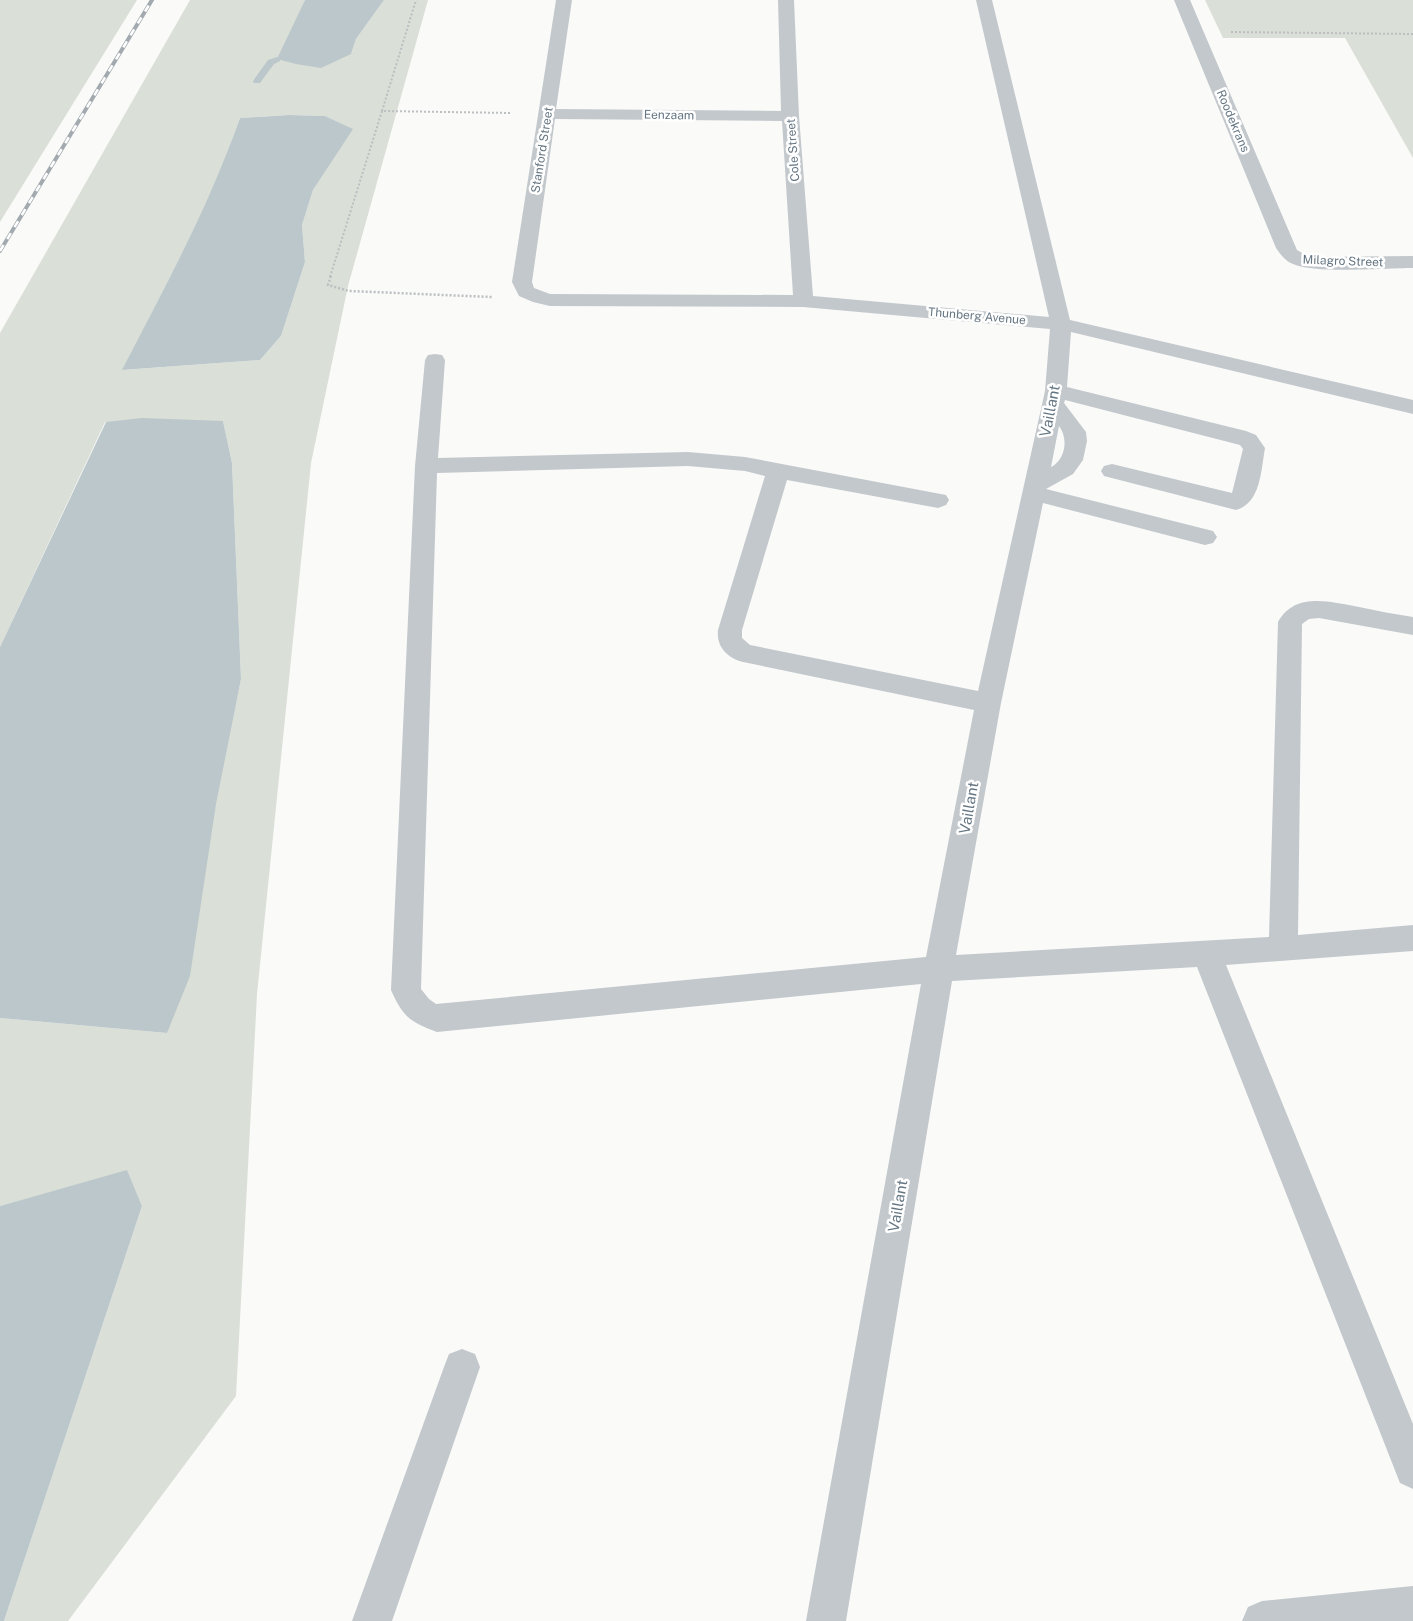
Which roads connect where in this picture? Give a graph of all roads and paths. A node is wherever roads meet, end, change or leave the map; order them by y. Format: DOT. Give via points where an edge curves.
graph roads {
  1 [pos="416,0"];
  2 [pos="564,0"];
  3 [pos="786,0"];
  4 [pos="984,0"];
  5 [pos="1182,0"];
  6 [pos="1225,29"];
  7 [pos="1413,34"];
  8 [pos="382,110"];
  9 [pos="547,114"];
  10 [pos="790,116"];
  11 [pos="1284,242"];
  12 [pos="1413,262"];
  13 [pos="536,297"];
  14 [pos="803,301"];
  15 [pos="1061,324"];
  16 [pos="435,360"];
  17 [pos="1054,397"];
  18 [pos="1413,407"];
  19 [pos="426,466"];
  20 [pos="1112,471"];
  21 [pos="778,472"];
  22 [pos="1034,488"];
  23 [pos="938,500"];
  24 [pos="1206,537"];
  25 [pos="1413,626"];
  26 [pos="988,703"];
  27 [pos="1413,938"];
  28 [pos="1283,948"];
  29 [pos="1206,953"];
  30 [pos="939,969"];
  31 [pos="462,1367"];
  32 [pos="1413,1470"];
  33 [pos="1413,1606"];
  34 [pos="372,1621"];
  35 [pos="826,1621"];
  36 [pos="1262,1621"];
  1 -- 8 [label="path"];
  2 -- 9 [label="street, Stanford Street"];
  3 -- 10 [label="street, Cole Street"];
  4 -- 15 [label="street, Vaillant"];
  5 -- 11 [label="street, Roodekrans"];
  6 -- 7 [label="path" via="1235,32"];
  8 -- 9 [label="path"];
  8 -- 13 [label="path" via="328,284 349,291"];
  9 -- 10 [label="street, Eenzaam"];
  9 -- 13 [label="street, Stanford Street" via="522,282 526,292"];
  10 -- 14 [label="street, Cole Street"];
  11 -- 12 [label="street, Milagro Street" via="1292,256 1302,262"];
  13 -- 14 [label="street, Thunberg Avenue"];
  14 -- 15 [label="street, Thunberg Avenue"];
  15 -- 17 [label="street, Vaillant"];
  15 -- 18 [label="street, Thunberg Avenue"];
  16 -- 19 [label="street"];
  17 -- 20 [label="street" via="1238,436 1248,440 1254,448 1244,495 1236,502"];
  17 -- 22 [label="street, Vaillant"];
  19 -- 21 [label="street" via="688,459 745,464"];
  19 -- 30 [label="street" via="406,990 413,1005 437,1018"];
  21 -- 23 [label="street"];
  21 -- 26 [label="street" via="730,630 732,645 743,653"];
  22 -- 24 [label="street"];
  22 -- 26 [label="street, Vaillant"];
  25 -- 28 [label="street" via="1320,609 1296,614 1290,622"];
  26 -- 30 [label="street, Vaillant"];
  27 -- 28 [label="street"];
  28 -- 29 [label="street"];
  29 -- 30 [label="street"];
  29 -- 32 [label="street"];
  30 -- 35 [label="street, Vaillant"];
  31 -- 34 [label="street"];
  33 -- 36 [label="street"];
}
